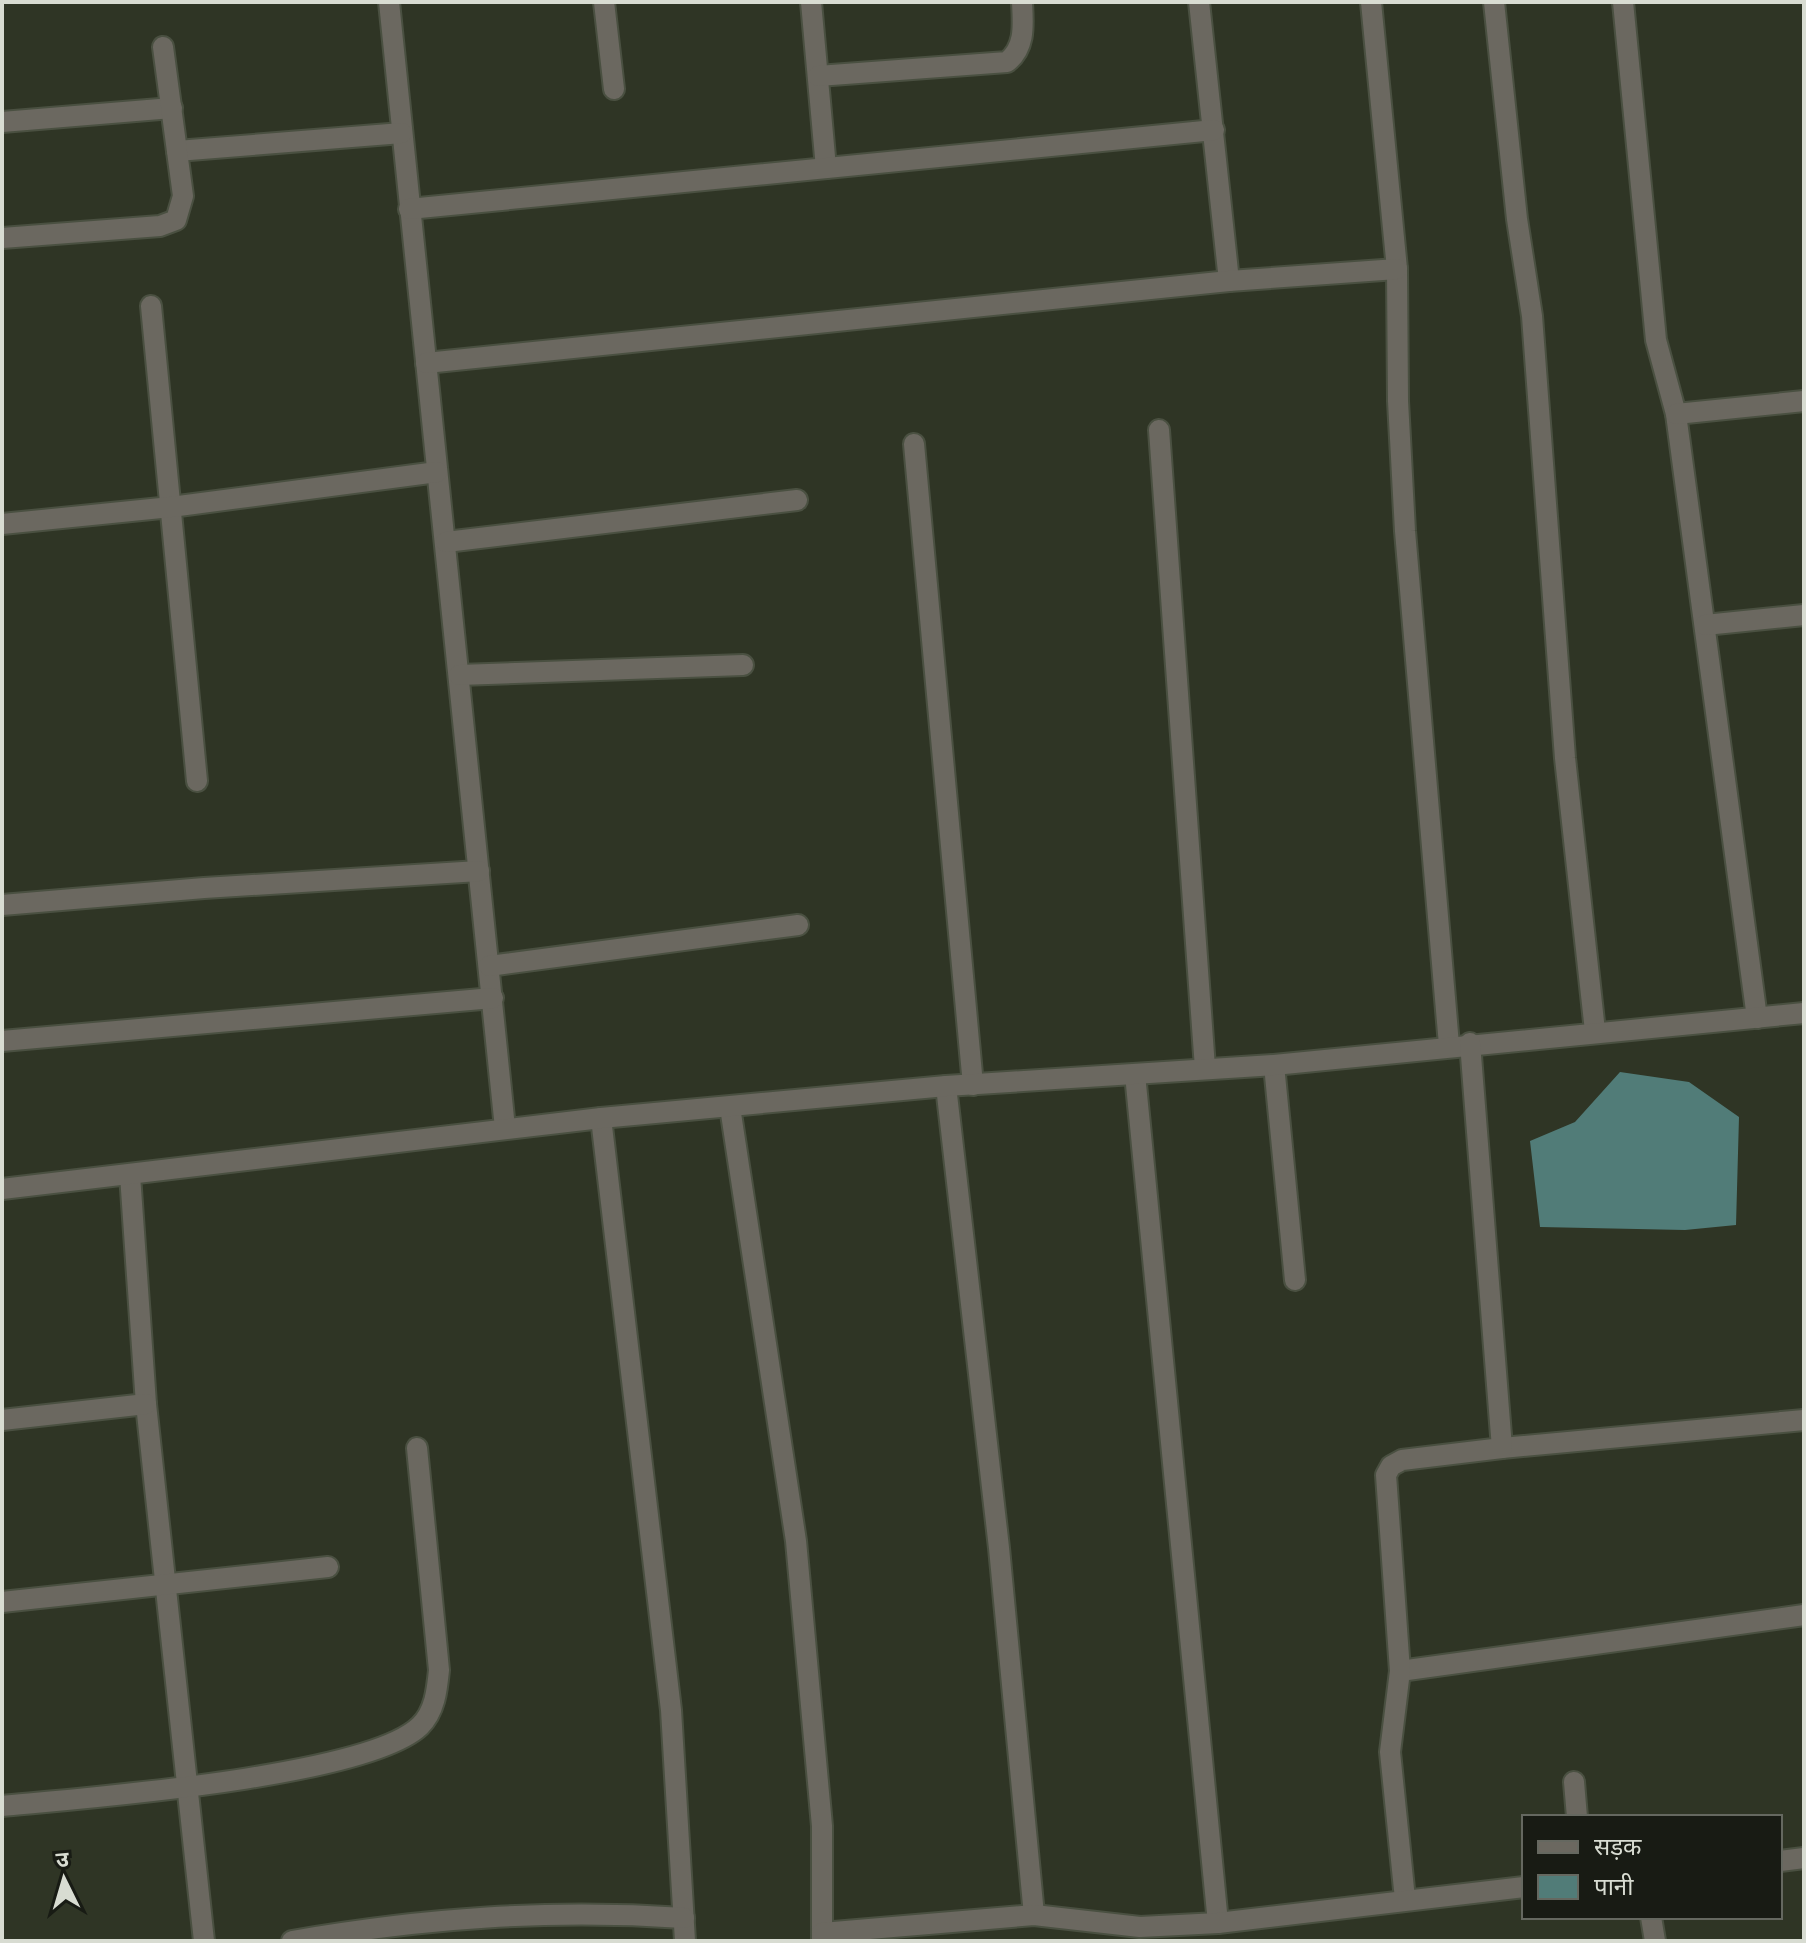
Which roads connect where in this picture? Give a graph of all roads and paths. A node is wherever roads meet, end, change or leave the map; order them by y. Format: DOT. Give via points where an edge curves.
graph roads {
  1 [pos="389,2"];
  2 [pos="604,2"];
  3 [pos="811,2"];
  4 [pos="1022,2"];
  5 [pos="1199,2"];
  6 [pos="1371,2"];
  7 [pos="1494,2"];
  8 [pos="1623,2"];
  9 [pos="163,47"];
  10 [pos="818,76"];
  11 [pos="614,89"];
  12 [pos="172,108"];
  13 [pos="2,122"];
  14 [pos="1214,130"];
  15 [pos="402,133"];
  16 [pos="177,151"];
  17 [pos="826,168"];
  18 [pos="409,209"];
  19 [pos="2,238"];
  20 [pos="1397,269"];
  21 [pos="1229,281"];
  22 [pos="151,306"];
  23 [pos="426,363"];
  24 [pos="1804,401"];
  25 [pos="1676,414"];
  26 [pos="1159,430"];
  27 [pos="914,444"];
  28 [pos="437,472"];
  29 [pos="797,500"];
  30 [pos="171,507"];
  31 [pos="2,524"];
  32 [pos="446,542"];
  33 [pos="1804,615"];
  34 [pos="1705,625"];
  35 [pos="743,665"];
  36 [pos="459,675"];
  37 [pos="197,781"];
  38 [pos="479,871"];
  39 [pos="2,905"];
  40 [pos="798,925"];
  41 [pos="489,966"];
  42 [pos="493,998"];
  43 [pos="1804,1013"];
  44 [pos="1757,1018"];
  45 [pos="1595,1031"];
  46 [pos="2,1041"];
  47 [pos="1470,1043"];
  48 [pos="1449,1045"];
  49 [pos="1274,1065"];
  50 [pos="1205,1068"];
  51 [pos="1135,1074"];
  52 [pos="973,1085"];
  53 [pos="946,1086"];
  54 [pos="730,1107"];
  55 [pos="601,1118"];
  56 [pos="505,1128"];
  57 [pos="130,1175"];
  58 [pos="2,1189"];
  59 [pos="1295,1280"];
  60 [pos="146,1404"];
  61 [pos="2,1420"];
  62 [pos="1804,1420"];
  63 [pos="417,1448"];
  64 [pos="1502,1448"];
  65 [pos="328,1567"];
  66 [pos="164,1584"];
  67 [pos="2,1602"];
  68 [pos="1804,1615"];
  69 [pos="1400,1671"];
  70 [pos="1574,1782"];
  71 [pos="188,1786"];
  72 [pos="2,1806"];
  73 [pos="1577,1815"];
  74 [pos="1804,1858"];
  75 [pos="1782,1861"];
  76 [pos="1522,1887"];
  77 [pos="1405,1899"];
  78 [pos="1034,1915"];
  79 [pos="684,1918"];
  80 [pos="1651,1919"];
  81 [pos="1218,1923"];
  82 [pos="1141,1934"];
  83 [pos="822,1937"];
  84 [pos="204,1941"];
  85 [pos="292,1941"];
  86 [pos="685,1941"];
  87 [pos="1655,1941"];
  1 -- 15 [label="street"];
  2 -- 11 [label="street"];
  3 -- 10 [label="street"];
  4 -- 10 [label="street" via="1021,45 1007,62"];
  5 -- 14 [label="street"];
  6 -- 20 [label="street"];
  7 -- 45 [label="street" via="1532,316 1564,742"];
  8 -- 25 [label="street" via="1656,340"];
  9 -- 12 [label="street"];
  10 -- 17 [label="street"];
  12 -- 13 [label="street"];
  12 -- 16 [label="street"];
  14 -- 17 [label="street"];
  14 -- 21 [label="street"];
  15 -- 16 [label="street"];
  15 -- 18 [label="street"];
  16 -- 19 [label="street" via="183,196 176,220 160,226"];
  17 -- 18 [label="street"];
  18 -- 23 [label="street"];
  20 -- 21 [label="street"];
  20 -- 48 [label="street" via="1405,531"];
  21 -- 23 [label="street"];
  22 -- 30 [label="street"];
  23 -- 28 [label="street"];
  24 -- 25 [label="street"];
  25 -- 34 [label="street"];
  26 -- 50 [label="street"];
  27 -- 52 [label="street"];
  28 -- 30 [label="street"];
  28 -- 32 [label="street"];
  29 -- 32 [label="street"];
  30 -- 31 [label="street"];
  30 -- 37 [label="street"];
  32 -- 36 [label="street"];
  33 -- 34 [label="street"];
  34 -- 44 [label="street"];
  35 -- 36 [label="street"];
  36 -- 38 [label="street"];
  38 -- 39 [label="street"];
  38 -- 41 [label="street"];
  40 -- 41 [label="street"];
  41 -- 42 [label="street"];
  42 -- 46 [label="street"];
  42 -- 56 [label="street"];
  43 -- 44 [label="street"];
  44 -- 45 [label="street"];
  45 -- 47 [label="street"];
  47 -- 48 [label="street"];
  47 -- 64 [label="street"];
  48 -- 49 [label="street"];
  49 -- 50 [label="street"];
  49 -- 59 [label="street"];
  50 -- 51 [label="street"];
  51 -- 52 [label="street"];
  51 -- 81 [label="street"];
  52 -- 53 [label="street"];
  53 -- 54 [label="street"];
  53 -- 78 [label="street"];
  54 -- 55 [label="street"];
  54 -- 83 [label="street" via="796,1541 822,1826"];
  55 -- 56 [label="street"];
  55 -- 79 [label="street" via="671,1710"];
  56 -- 57 [label="street"];
  57 -- 58 [label="street"];
  57 -- 60 [label="street"];
  60 -- 61 [label="street"];
  60 -- 66 [label="street"];
  62 -- 64 [label="street"];
  63 -- 71 [label="street" via="439,1670 428,1717 402,1739 378,1749"];
  64 -- 69 [label="street" via="1402,1460 1386,1475"];
  65 -- 66 [label="street"];
  66 -- 67 [label="street"];
  66 -- 71 [label="street"];
  68 -- 69 [label="street"];
  69 -- 77 [label="street" via="1390,1752"];
  70 -- 73 [label="street"];
  71 -- 72 [label="street"];
  71 -- 84 [label="street"];
  74 -- 75 [label="street"];
  76 -- 77 [label="street"];
  77 -- 81 [label="street"];
  78 -- 82 [label="street"];
  78 -- 83 [label="street"];
  79 -- 85 [label="street" via="608,1913 460,1917"];
  79 -- 86 [label="street"];
  80 -- 87 [label="street"];
  81 -- 82 [label="street"];
}
